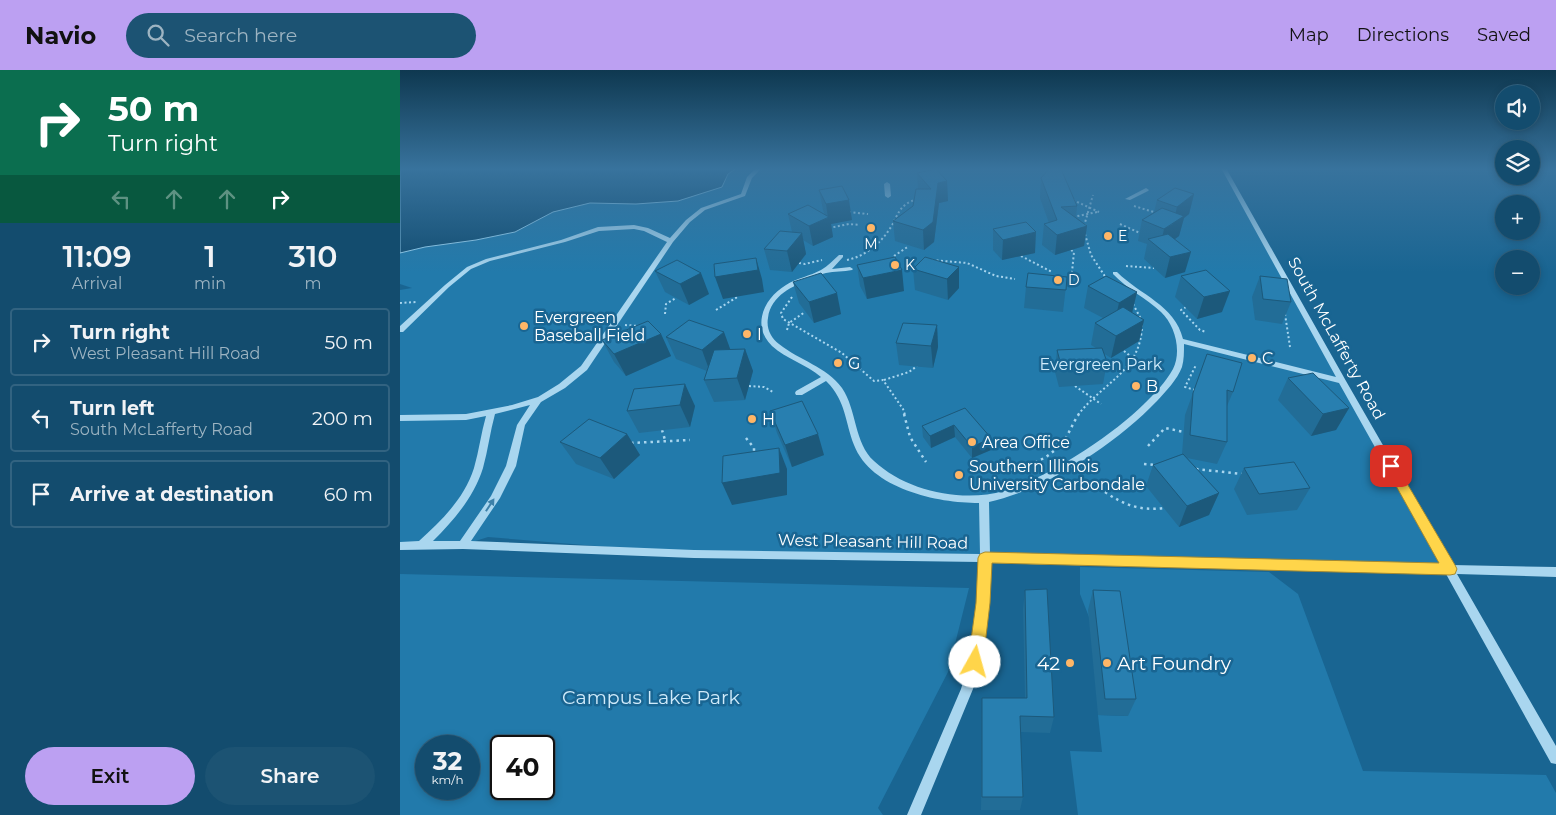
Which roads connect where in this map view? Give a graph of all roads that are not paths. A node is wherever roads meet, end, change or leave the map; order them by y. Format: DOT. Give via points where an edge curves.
graph roads {
  1 [pos="721,203"];
  2 [pos="1243,203"];
  3 [pos="671,241"];
  4 [pos="841,256"];
  5 [pos="850,269"];
  6 [pos="818,272"];
  7 [pos="1115,273"];
  8 [pos="1108,281"];
  9 [pos="1124,281"];
  10 [pos="400,330"];
  11 [pos="1180,341"];
  12 [pos="826,377"];
  13 [pos="1342,381"];
  14 [pos="799,393"];
  15 [pos="538,400"];
  16 [pos="492,412"];
  17 [pos="400,418"];
  18 [pos="984,499"];
  19 [pos="463,545"];
  20 [pos="400,546"];
  21 [pos="420,546"];
  22 [pos="985,558"];
  23 [pos="1450,569"];
  24 [pos="1556,572"];
  25 [pos="1556,758"];
  26 [pos="914,815"];
  1 -- 3 [label="street" via="703,209"];
  2 -- 13 [label="street, South McLafferty Road"];
  3 -- 10 [label="street" via="646,229 598,228 563,241 488,260 469,268"];
  3 -- 15 [label="street" via="584,368"];
  4 -- 6 [label="street"];
  5 -- 6 [label="street"];
  6 -- 12 [label="street" via="793,283 773,299 764,316 764,328 773,344"];
  7 -- 9 [label="street"];
  8 -- 9 [label="street"];
  9 -- 11 [label="street" via="1164,312"];
  11 -- 13 [label="street"];
  11 -- 18 [label="street" via="1178,367 1154,400 1122,428 1048,476 1006,495"];
  12 -- 14 [label="street"];
  12 -- 18 [label="street" via="846,403 860,451 871,464 918,491 951,498"];
  13 -- 23 [label="street, South McLafferty Road"];
  15 -- 16 [label="street"];
  19 -- 15 [label="street, one-way" via="499,490 511,466 521,425"];
  16 -- 17 [label="street" via="466,417"];
  16 -- 21 [label="street" via="470,490 452,517"];
  18 -- 22 [label="street"];
  19 -- 21 [label="street, West Pleasant Hill Road"];
  19 -- 22 [label="street, West Pleasant Hill Road" via="694,554"];
  20 -- 21 [label="street, West Pleasant Hill Road"];
  22 -- 23 [label="street, West Pleasant Hill Road"];
  22 -- 26 [label="street" via="983,603 973,672"];
  23 -- 24 [label="street, West Pleasant Hill Road"];
  23 -- 25 [label="street, South McLafferty Road"];
}
